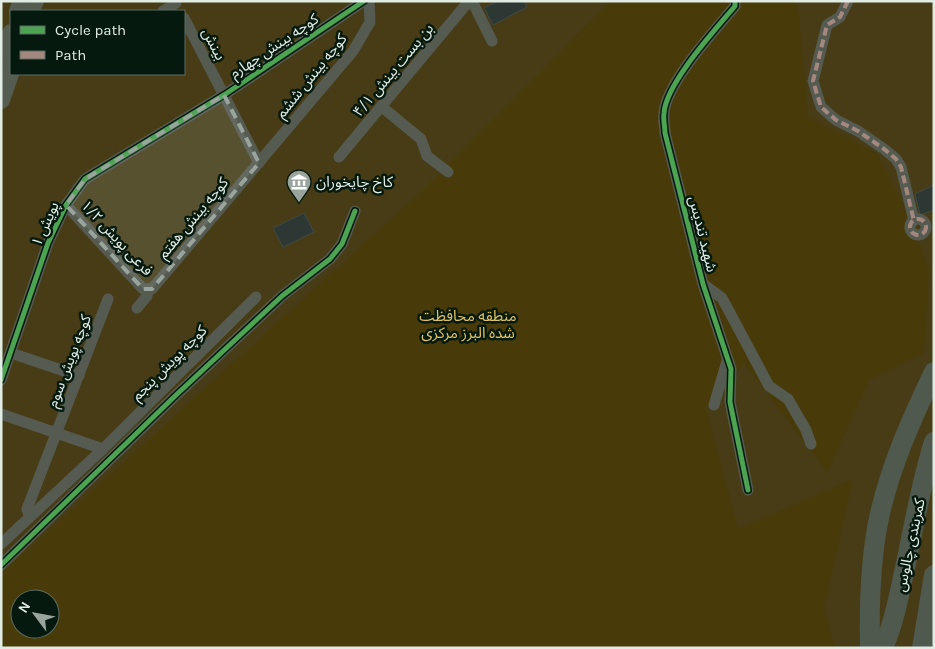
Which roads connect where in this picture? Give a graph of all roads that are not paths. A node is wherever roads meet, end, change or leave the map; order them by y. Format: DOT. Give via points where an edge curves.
graph roads {
  1 [pos="364,1"];
  2 [pos="369,1"];
  3 [pos="470,1"];
  4 [pos="735,1"];
  5 [pos="848,1"];
  6 [pos="177,5"];
  7 [pos="165,10"];
  8 [pos="185,20"];
  9 [pos="10,36"];
  10 [pos="492,41"];
  11 [pos="1,62"];
  12 [pos="10,74"];
  13 [pos="224,95"];
  14 [pos="1,100"];
  15 [pos="382,107"];
  16 [pos="339,157"];
  17 [pos="259,163"];
  18 [pos="448,172"];
  19 [pos="66,205"];
  20 [pos="355,211"];
  21 [pos="924,222"];
  22 [pos="703,284"];
  23 [pos="148,289"];
  24 [pos="256,297"];
  25 [pos="108,299"];
  26 [pos="138,308"];
  27 [pos="10,353"];
  28 [pos="728,359"];
  29 [pos="934,372"];
  30 [pos="79,376"];
  31 [pos="1,380"];
  32 [pos="714,405"];
  33 [pos="1,414"];
  34 [pos="57,433"];
  35 [pos="934,442"];
  36 [pos="811,444"];
  37 [pos="103,449"];
  38 [pos="748,490"];
  39 [pos="30,517"];
  40 [pos="1,544"];
  41 [pos="1,565"];
  42 [pos="934,575"];
  43 [pos="870,648"];
  44 [pos="882,648"];
  45 [pos="922,648"];
  1 -- 13 [label="street, کوچه بینش چهارم"];
  2 -- 17 [label="street, کوچه بینش ششم" via="370,22 353,51"];
  3 -- 10 [label="street"];
  3 -- 15 [label="street, بن بست بینش ۴/۱"];
  4 -- 22 [label="street, شهید تندیس" via="735,6 696,52 671,91 664,112 665,133"];
  5 -- 21 [label="street" via="840,17 827,24 813,81 821,107 896,159"];
  6 -- 7 [label="street"];
  8 -- 13 [label="street, بینش"];
  9 -- 11 [label="main road"];
  12 -- 14 [label="main road"];
  13 -- 17 [label="street, بینش"];
  13 -- 19 [label="street, پویش ۱" via="85,179"];
  15 -- 16 [label="street, بن بست بینش ۴/۱"];
  15 -- 18 [label="street" via="420,139 427,156"];
  17 -- 23 [label="street, کوچه بینش هفتم" via="152,289"];
  19 -- 23 [label="street, فرعی پویش ۱/۲" via="143,288"];
  19 -- 27 [label="street, پویش ۱" via="48,243"];
  20 -- 41 [label="street" via="342,244 330,259 275,302"];
  22 -- 28 [label="street, شهید تندیس"];
  22 -- 36 [label="street" via="722,298 769,386 788,399"];
  23 -- 26 [label="street, کوچه بینش هفتم"];
  24 -- 37 [label="street, کوچه پویش پنجم"];
  25 -- 30 [label="street, کوچه پویش سوم"];
  27 -- 30 [label="street"];
  27 -- 31 [label="street, پویش ۱"];
  28 -- 32 [label="street"];
  28 -- 38 [label="street, شهید تندیس" via="731,369 730,402"];
  29 -- 43 [label="highway" via="897,454 884,495 871,574"];
  30 -- 34 [label="street, کوچه پویش سوم"];
  33 -- 34 [label="street"];
  34 -- 37 [label="street"];
  34 -- 39 [label="street, کوچه پویش سوم" via="27,509"];
  35 -- 44 [label="highway, کمربندی چالوس" via="896,610"];
  37 -- 39 [label="street, کوچه پویش پنجم"];
  39 -- 40 [label="street, کوچه پویش پنجم"];
  42 -- 45 [label="highway"];
}
